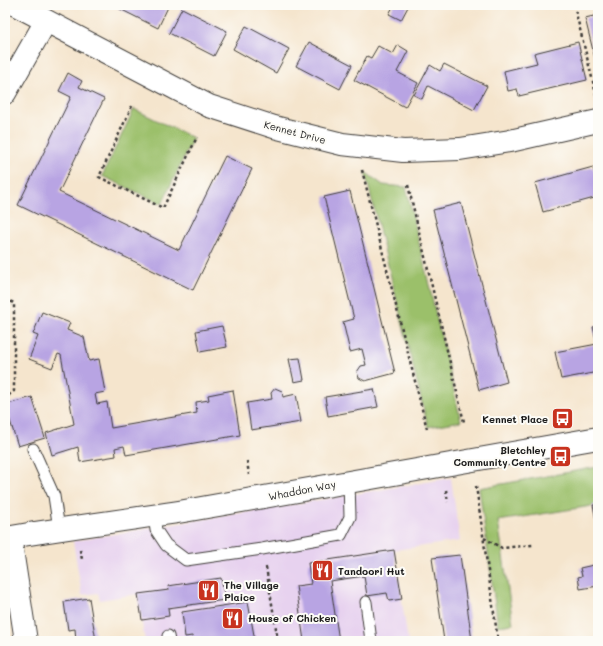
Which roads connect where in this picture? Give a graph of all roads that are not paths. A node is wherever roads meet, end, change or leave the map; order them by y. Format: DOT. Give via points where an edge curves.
graph roads {
  1 [pos="16,5"];
  2 [pos="46,21"];
  3 [pos="5,93"];
  4 [pos="598,121"];
  5 [pos="598,438"];
  6 [pos="33,449"];
  7 [pos="350,481"];
  8 [pos="154,516"];
  9 [pos="60,529"];
  10 [pos="7,538"];
  11 [pos="366,602"];
  12 [pos="26,641"];
  13 [pos="371,641"];
  1 -- 2 [label="street, Kennet Drive"];
  2 -- 3 [label="street"];
  2 -- 4 [label="street, Kennet Drive" via="208,106 274,127 342,144 403,151 460,149 510,142"];
  5 -- 7 [label="street, Whaddon Way"];
  6 -- 9 [label="lane" via="54,496"];
  7 -- 8 [label="street, Whaddon Way"];
  7 -- 8 [label="lane" via="350,517 340,535 186,560 166,545 156,530"];
  8 -- 9 [label="street, Whaddon Way"];
  9 -- 10 [label="street, Whaddon Way"];
  10 -- 12 [label="street"];
  11 -- 13 [label="lane"];
}
